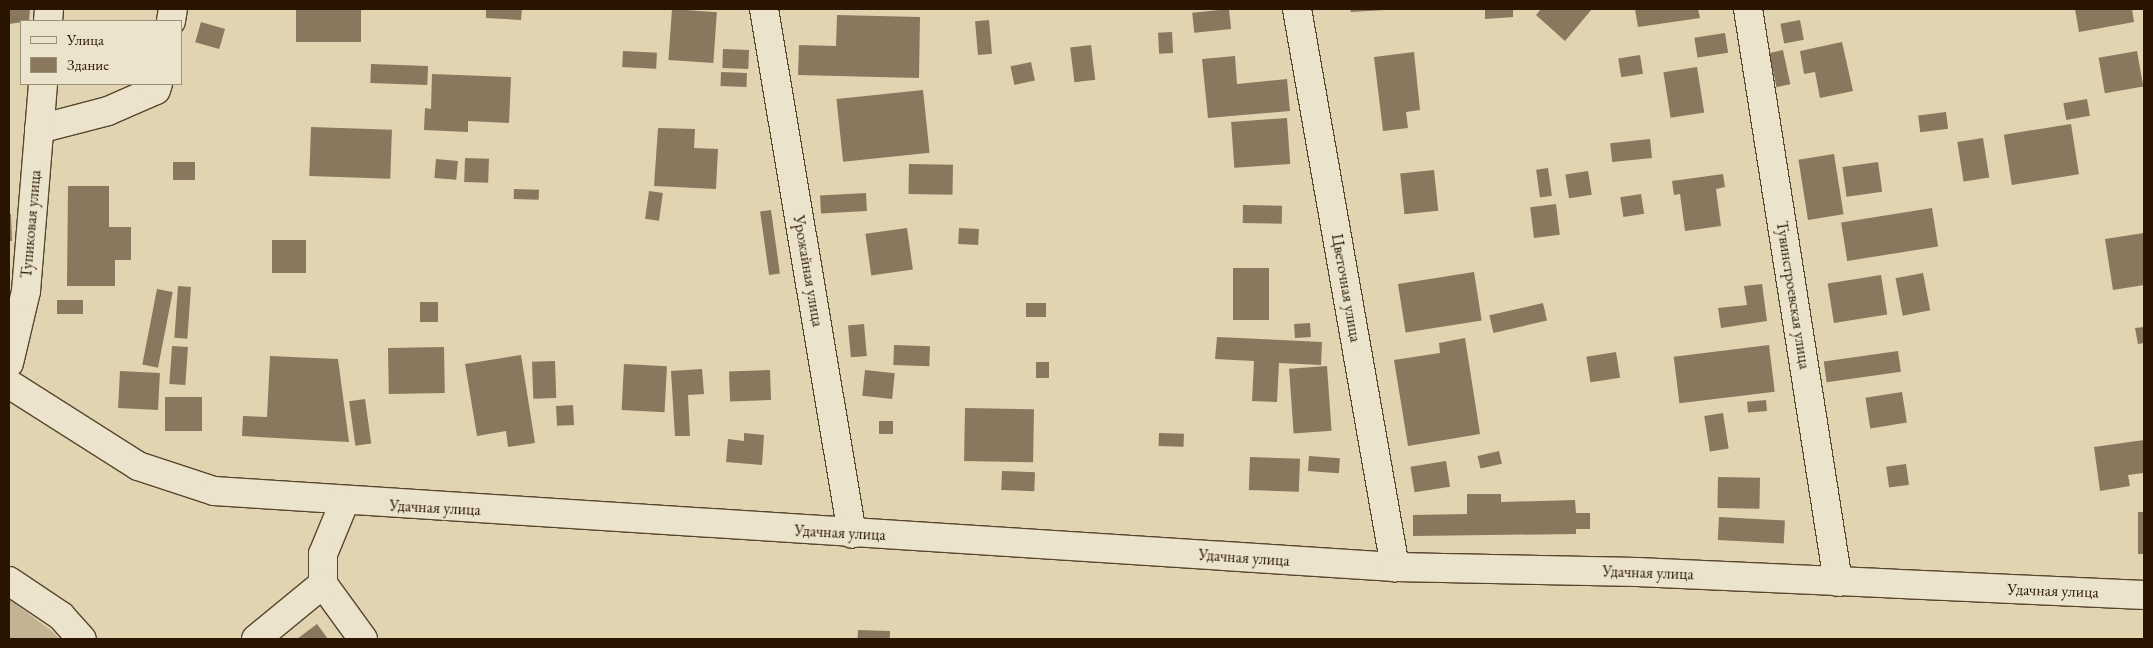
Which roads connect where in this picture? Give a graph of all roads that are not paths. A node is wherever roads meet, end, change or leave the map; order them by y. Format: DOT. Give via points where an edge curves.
graph roads {
  1 [pos="764,9"];
  2 [pos="1297,9"];
  3 [pos="1748,9"];
  4 [pos="42,85"];
  5 [pos="158,85"];
  6 [pos="39,129"];
  7 [pos="9,364"];
  8 [pos="9,384"];
  9 [pos="344,503"];
  10 [pos="852,534"];
  11 [pos="1394,567"];
  12 [pos="9,581"];
  13 [pos="1838,582"];
  14 [pos="323,584"];
  15 [pos="2144,595"];
  16 [pos="82,639"];
  17 [pos="256,639"];
  18 [pos="363,639"];
  1 -- 10 [label="street, Урожайная улица"];
  2 -- 11 [label="street, Цветочная улица"];
  3 -- 13 [label="street, Тувинстроевская улица"];
  4 -- 6 [label="street, Тупиковая улица"];
  5 -- 6 [label="street" via="156,90 108,110"];
  6 -- 7 [label="street, Тупиковая улица" via="26,291"];
  8 -- 9 [label="street, Удачная улица" via="104,449 164,478 214,492"];
  9 -- 10 [label="street, Удачная улица"];
  9 -- 14 [label="street" via="323,554"];
  10 -- 11 [label="street, Удачная улица"];
  11 -- 13 [label="street, Удачная улица"];
  12 -- 16 [label="street" via="61,616"];
  13 -- 15 [label="street, Удачная улица"];
  14 -- 17 [label="street"];
  14 -- 18 [label="street"];
}
